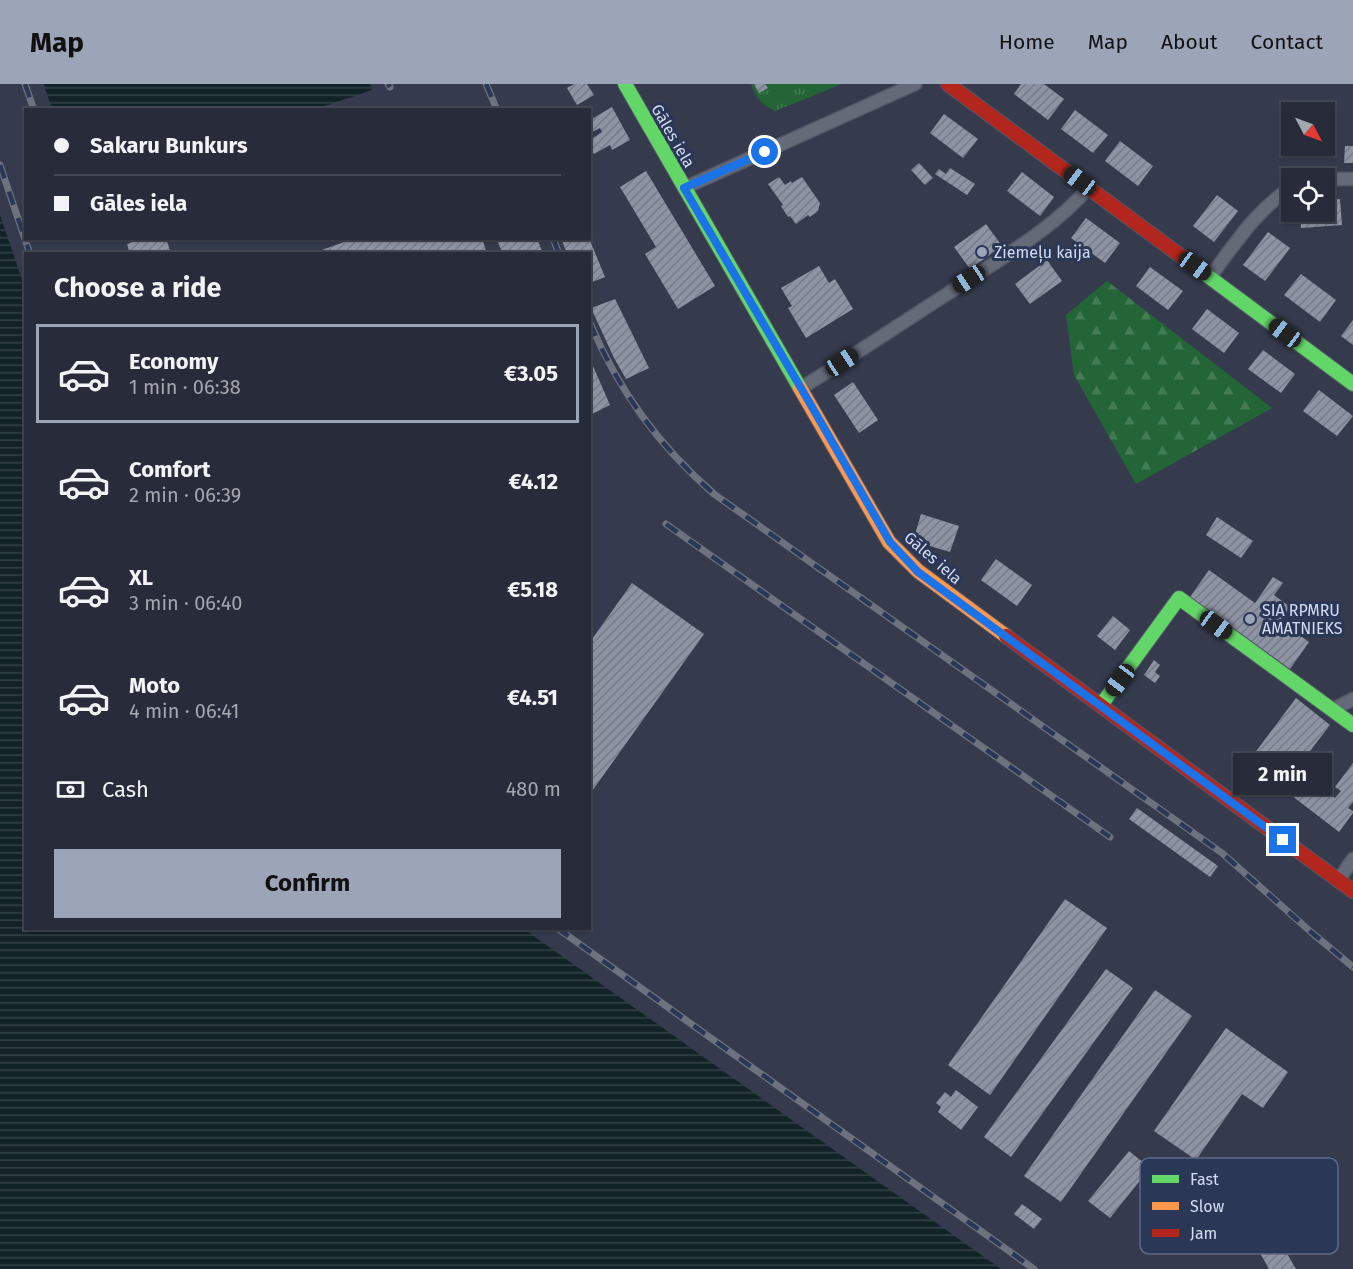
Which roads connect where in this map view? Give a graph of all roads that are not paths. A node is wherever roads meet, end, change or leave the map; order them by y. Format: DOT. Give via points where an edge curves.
graph roads {
  1 [pos="625,84"];
  2 [pos="915,84"];
  3 [pos="948,84"];
  4 [pos="1335,179"];
  5 [pos="1353,179"];
  6 [pos="1089,187"];
  7 [pos="684,188"];
  8 [pos="1281,194"];
  9 [pos="1210,277"];
  10 [pos="1353,384"];
  11 [pos="801,388"];
  12 [pos="1353,699"];
  13 [pos="1101,705"];
  14 [pos="1332,710"];
  15 [pos="1353,725"];
  16 [pos="1353,859"];
  17 [pos="1338,880"];
  18 [pos="1353,891"];
  1 -- 7 [label="street, Gāles iela"];
  2 -- 7 [label="street"];
  3 -- 6 [label="street"];
  4 -- 5 [label="street"];
  6 -- 9 [label="street"];
  6 -- 11 [label="street" via="1047,226"];
  7 -- 11 [label="street, Gāles iela"];
  8 -- 9 [label="street" via="1256,218"];
  9 -- 10 [label="street"];
  11 -- 13 [label="street, Gāles iela" via="890,542 918,572"];
  12 -- 14 [label="street"];
  13 -- 14 [label="street" via="1179,598"];
  13 -- 17 [label="street, Gāles iela"];
  14 -- 15 [label="street"];
  16 -- 17 [label="street"];
  17 -- 18 [label="street, Gāles iela"];
}
